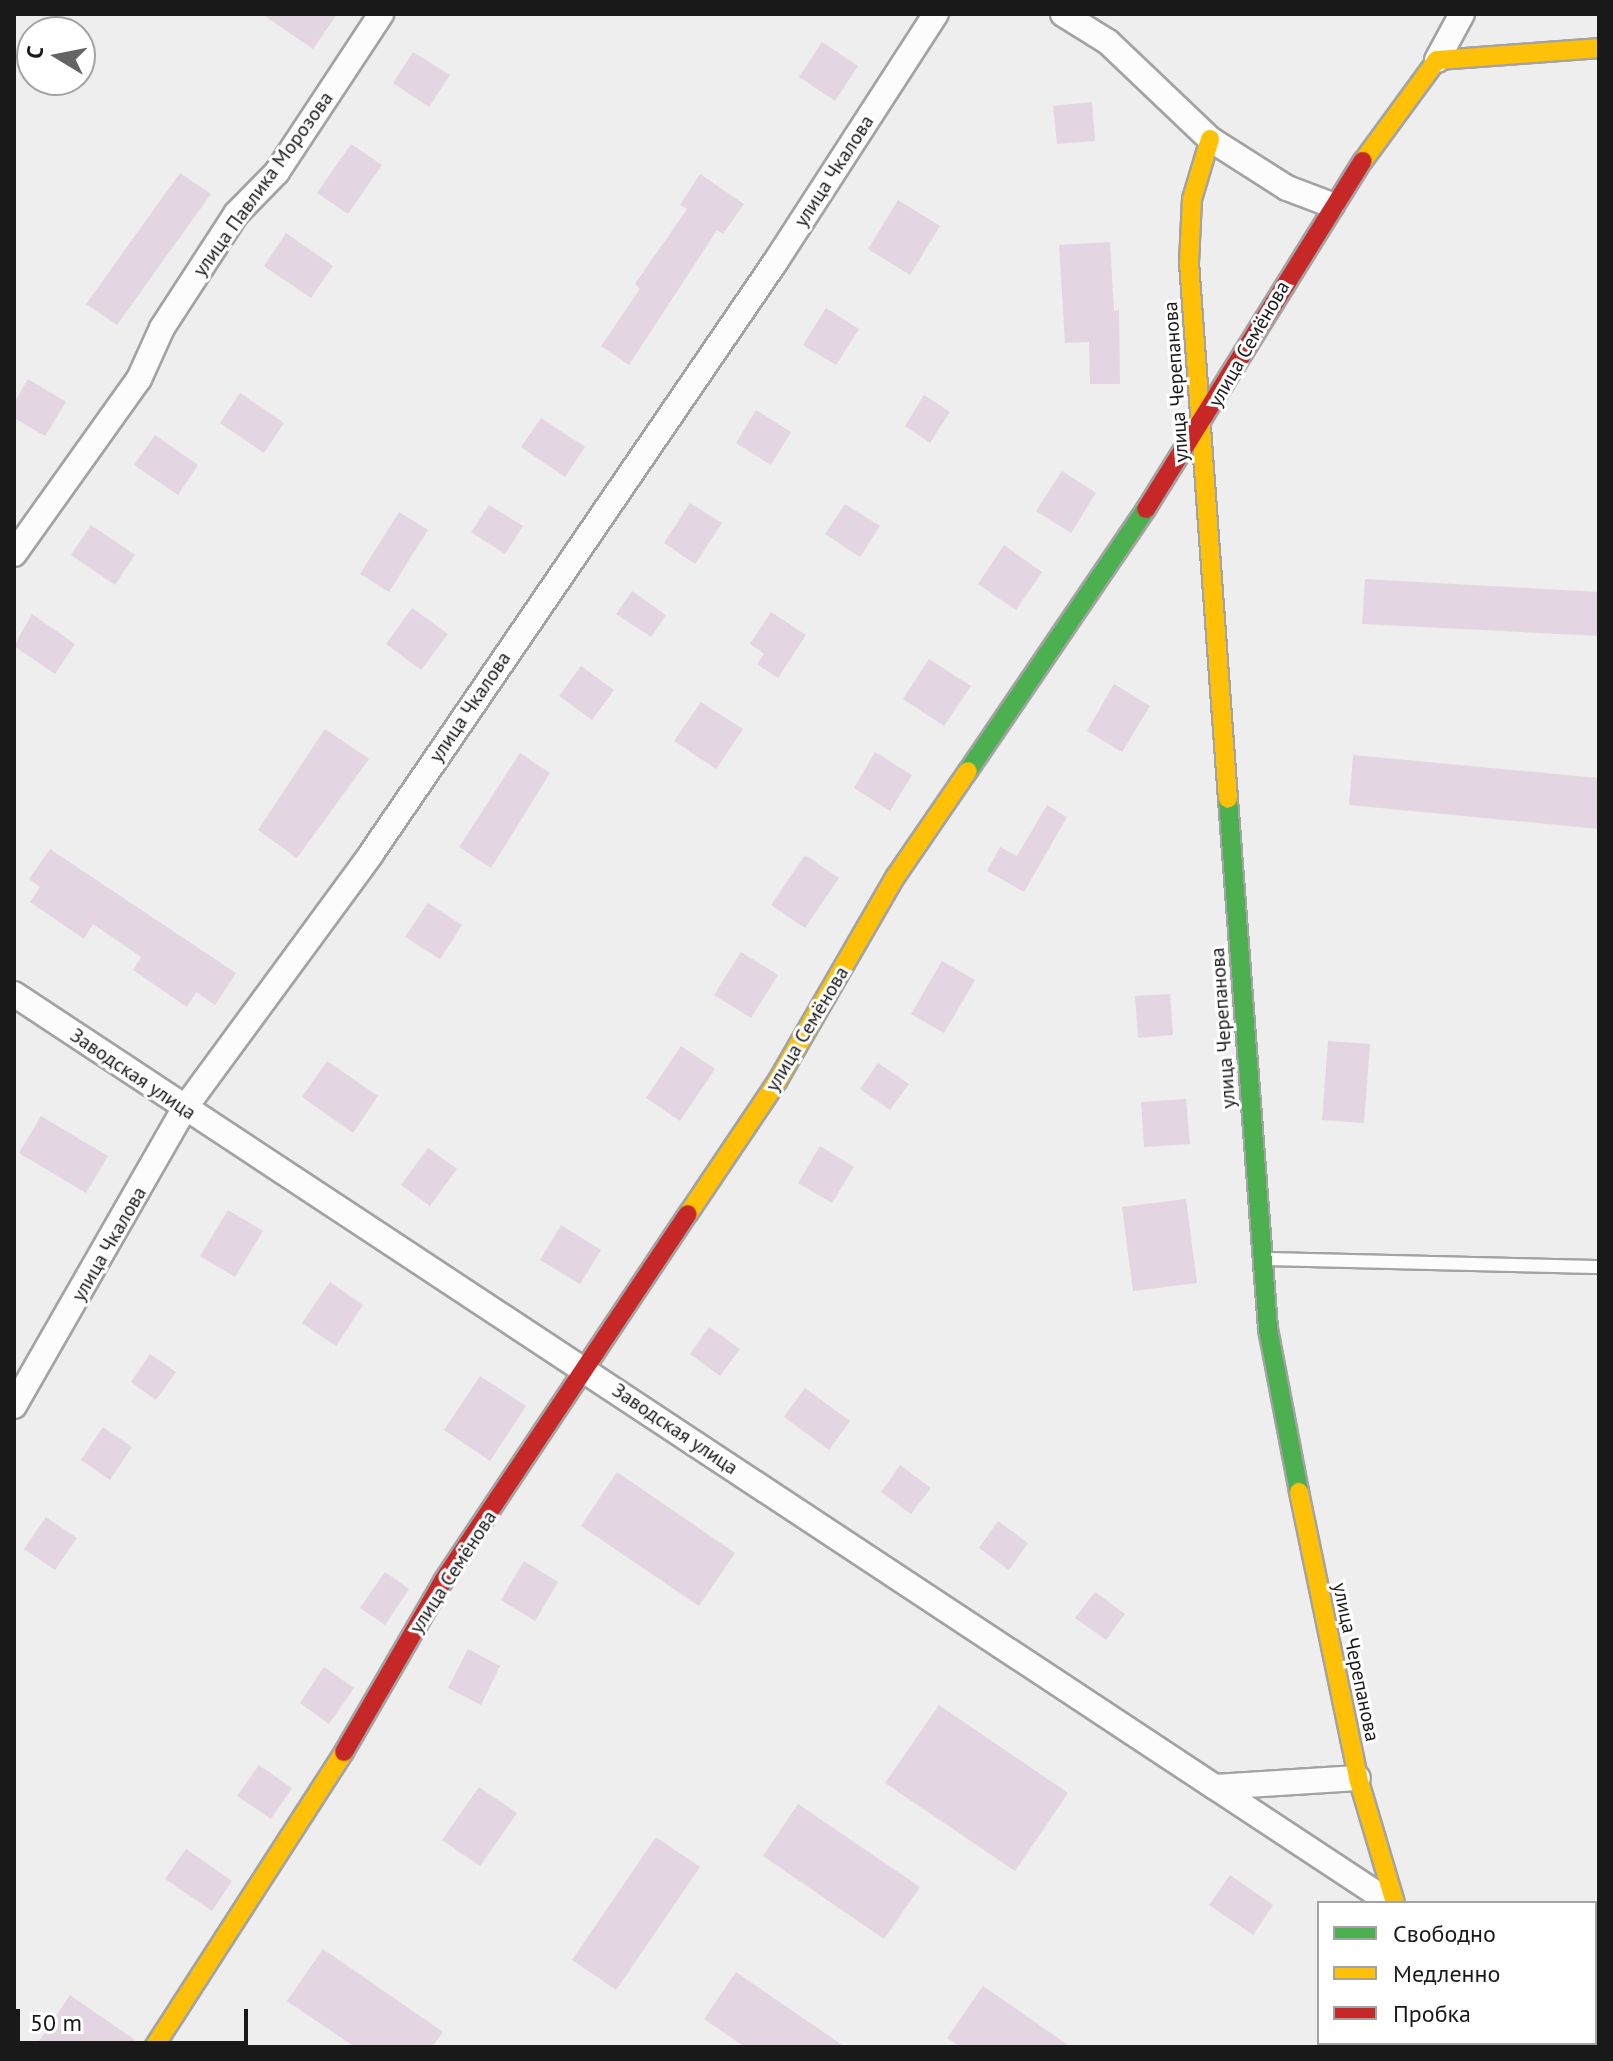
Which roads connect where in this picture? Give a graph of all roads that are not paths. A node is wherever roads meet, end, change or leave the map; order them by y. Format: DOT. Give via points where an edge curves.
graph roads {
  1 [pos="381,14"];
  2 [pos="936,14"];
  3 [pos="1063,14"];
  4 [pos="1462,14"];
  5 [pos="1599,48"];
  6 [pos="1437,60"];
  7 [pos="1210,139"];
  8 [pos="1332,205"];
  9 [pos="1201,428"];
  10 [pos="14,554"];
  11 [pos="14,994"];
  12 [pos="184,1109"];
  13 [pos="1261,1259"];
  14 [pos="1599,1267"];
  15 [pos="587,1372"];
  16 [pos="14,1406"];
  17 [pos="1358,1778"];
  18 [pos="1215,1787"];
  19 [pos="1390,1901"];
  20 [pos="1392,1901"];
  21 [pos="154,2047"];
  1 -- 10 [label="street, улица Павлика Морозова" via="277,172 236,214 162,328 139,379"];
  2 -- 12 [label="street, улица Чкалова" via="776,261 371,854"];
  3 -- 7 [label="street" via="1108,42"];
  4 -- 6 [label="street, улица Семёнова"];
  5 -- 6 [label="street"];
  6 -- 8 [label="street, улица Семёнова"];
  7 -- 8 [label="street" via="1287,188"];
  7 -- 9 [label="street, улица Черепанова" via="1192,199 1189,262"];
  8 -- 9 [label="street, улица Семёнова"];
  9 -- 13 [label="street, улица Черепанова"];
  9 -- 15 [label="street, улица Семёнова" via="896,876 778,1080"];
  11 -- 12 [label="street, Заводская улица"];
  12 -- 15 [label="street, Заводская улица"];
  12 -- 16 [label="street, улица Чкалова"];
  13 -- 14 [label="lane"];
  13 -- 17 [label="street, улица Черепанова" via="1268,1329"];
  15 -- 18 [label="street, Заводская улица"];
  15 -- 21 [label="street, улица Семёнова" via="443,1581 350,1743"];
  17 -- 18 [label="street"];
  17 -- 20 [label="street, улица Черепанова"];
  18 -- 19 [label="street, Заводская улица"];
}
